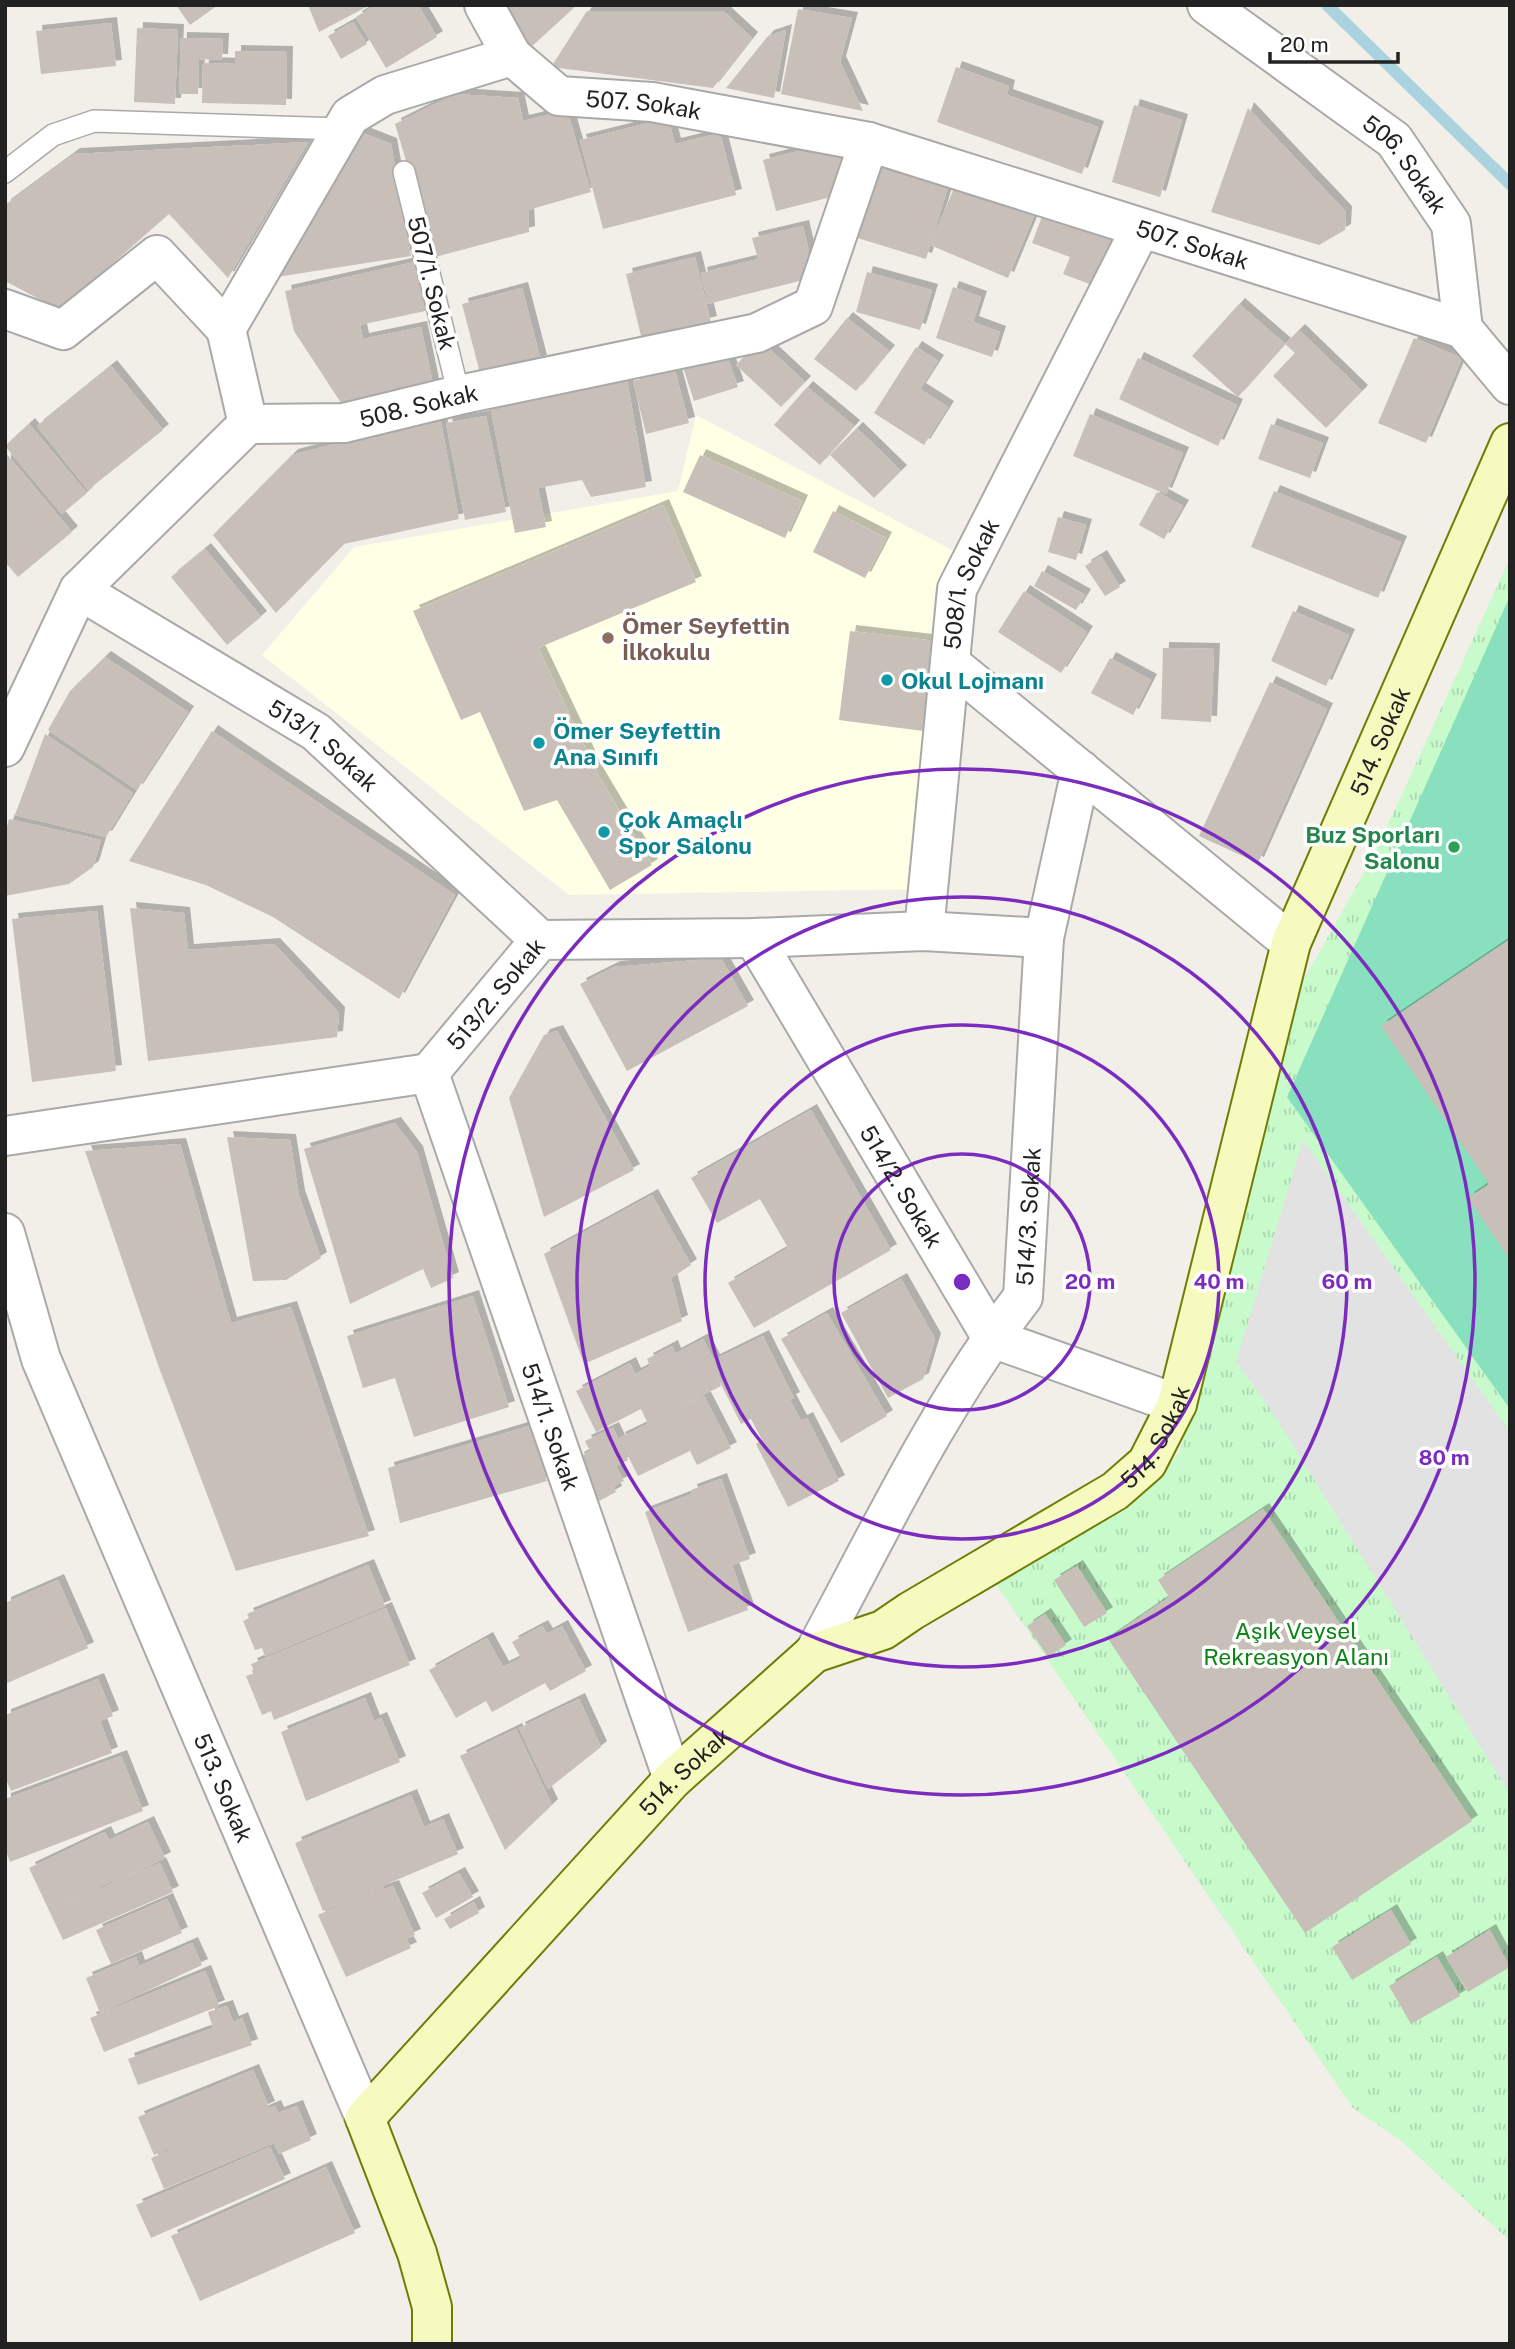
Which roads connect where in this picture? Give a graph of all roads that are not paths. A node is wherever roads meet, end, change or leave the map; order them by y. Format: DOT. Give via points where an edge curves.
graph roads {
  1 [pos="484,5"];
  2 [pos="1207,5"];
  3 [pos="512,56"];
  4 [pos="343,129"];
  5 [pos="869,142"];
  6 [pos="5,172"];
  7 [pos="404,172"];
  8 [pos="1141,228"];
  9 [pos="5,309"];
  10 [pos="226,329"];
  11 [pos="1463,329"];
  12 [pos="1510,385"];
  13 [pos="459,395"];
  14 [pos="248,424"];
  15 [pos="1510,443"];
  16 [pos="79,590"];
  17 [pos="950,663"];
  18 [pos="5,747"];
  19 [pos="1081,770"];
  20 [pos="924,932"];
  21 [pos="754,938"];
  22 [pos="1044,939"];
  23 [pos="540,940"];
  24 [pos="1292,943"];
  25 [pos="429,1073"];
  26 [pos="5,1136"];
  27 [pos="5,1233"];
  28 [pos="992,1338"];
  29 [pos="1177,1404"];
  30 [pos="814,1653"];
  31 [pos="673,1779"];
  32 [pos="365,2118"];
  33 [pos="432,2344"];
  1 -- 3 [label="street"];
  2 -- 11 [label="street, 506. Sokak" via="1394,140 1451,224"];
  3 -- 4 [label="street" via="385,95 350,116"];
  3 -- 5 [label="street, 507. Sokak" via="559,96 652,102"];
  4 -- 6 [label="lane" via="93,121 53,135"];
  4 -- 10 [label="street"];
  5 -- 8 [label="street, 507. Sokak"];
  5 -- 13 [label="street, 508. Sokak" via="813,306 757,333"];
  7 -- 13 [label="lane, 507/1. Sokak"];
  8 -- 11 [label="street, 507. Sokak"];
  8 -- 17 [label="street, 508/1. Sokak" via="957,589"];
  9 -- 10 [label="street" via="63,330 157,255"];
  10 -- 14 [label="street"];
  11 -- 12 [label="street"];
  13 -- 14 [label="street, 508. Sokak" via="344,423"];
  14 -- 16 [label="street"];
  15 -- 24 [label="street, 514. Sokak"];
  16 -- 18 [label="street"];
  16 -- 23 [label="street, 513/1. Sokak" via="316,732"];
  17 -- 19 [label="street, 508/1. Sokak"];
  17 -- 20 [label="street"];
  19 -- 22 [label="street, 514/3. Sokak"];
  19 -- 24 [label="street, 508/1. Sokak"];
  20 -- 21 [label="street, 513/2. Sokak"];
  20 -- 22 [label="street, 513/2. Sokak"];
  21 -- 23 [label="street, 513/2. Sokak"];
  21 -- 28 [label="street, 514/2. Sokak"];
  22 -- 28 [label="street, 514/3. Sokak" via="1023,1297"];
  23 -- 25 [label="street, 513/2. Sokak"];
  24 -- 29 [label="street, 514. Sokak"];
  25 -- 26 [label="street, 513/2. Sokak"];
  25 -- 31 [label="street, 514/1. Sokak"];
  27 -- 32 [label="street, 513. Sokak" via="41,1359"];
  28 -- 29 [label="street"];
  28 -- 30 [label="street, 514/3. Sokak"];
  29 -- 30 [label="street, 514. Sokak" via="1147,1463 1115,1491 883,1630"];
  30 -- 31 [label="street, 514. Sokak"];
  31 -- 32 [label="street, 514. Sokak"];
  32 -- 33 [label="street, 513. Sokak" via="417,2252 432,2307"];
}
